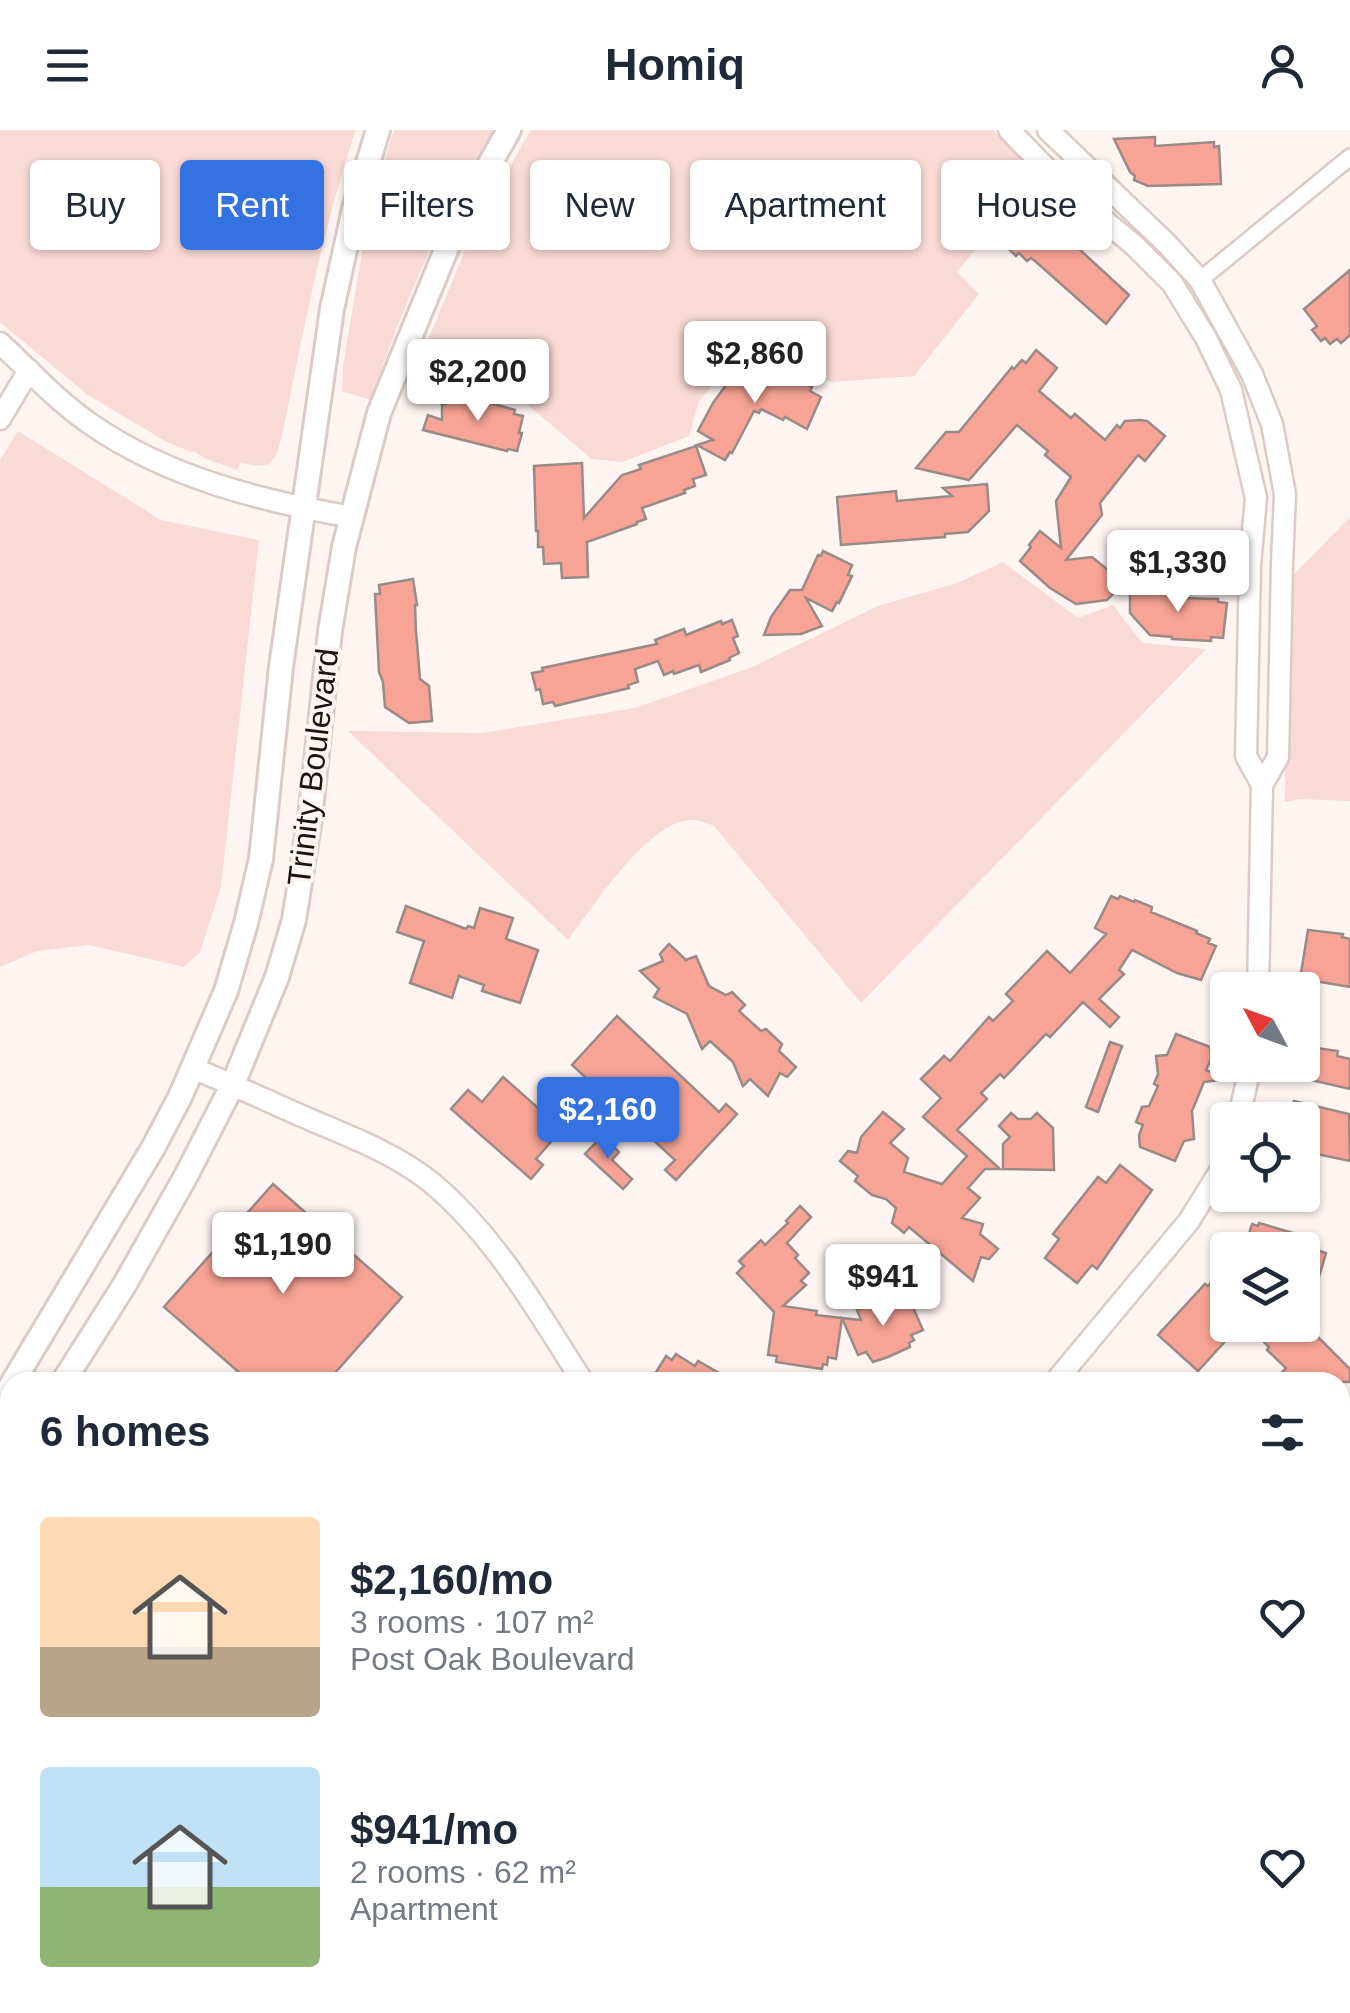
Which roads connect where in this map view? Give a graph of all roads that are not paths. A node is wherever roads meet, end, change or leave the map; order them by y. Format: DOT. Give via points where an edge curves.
graph roads {
  1 [pos="378,130"];
  2 [pos="509,130"];
  3 [pos="1009,130"];
  4 [pos="1048,130"];
  5 [pos="1350,157"];
  6 [pos="1200,280"];
  7 [pos="1182,300"];
  8 [pos="0,343"];
  9 [pos="29,370"];
  10 [pos="0,419"];
  11 [pos="303,508"];
  12 [pos="352,517"];
  13 [pos="1262,785"];
  14 [pos="1258,972"];
  15 [pos="192,1068"];
  16 [pos="233,1084"];
  17 [pos="1210,1186"];
  18 [pos="19,1372"];
  19 [pos="69,1372"];
  20 [pos="577,1372"];
  21 [pos="1064,1372"];
  1 -- 11 [label="main road, Trinity Boulevard" via="332,308"];
  2 -- 12 [label="main road, Trinity Boulevard" via="460,216 405,346 379,412"];
  3 -- 7 [label="street" via="1134,245"];
  4 -- 6 [label="street"];
  5 -- 6 [label="street"];
  6 -- 7 [label="street"];
  6 -- 13 [label="street" via="1259,390 1286,494 1278,756"];
  7 -- 13 [label="street" via="1231,390 1256,498 1246,756"];
  8 -- 9 [label="street"];
  9 -- 10 [label="street"];
  9 -- 11 [label="street" via="92,425 135,450 200,479"];
  11 -- 12 [label="street"];
  11 -- 15 [label="main road, Trinity Boulevard" via="261,859 226,990"];
  12 -- 16 [label="main road, Trinity Boulevard" via="330,631 294,920"];
  13 -- 14 [label="street"];
  15 -- 16 [label="street"];
  15 -- 18 [label="main road, Trinity Boulevard" via="153,1148"];
  16 -- 19 [label="main road, Trinity Boulevard"];
  16 -- 20 [label="street" via="363,1142 431,1183 507,1264"];
  17 -- 21 [label="street"];
}
